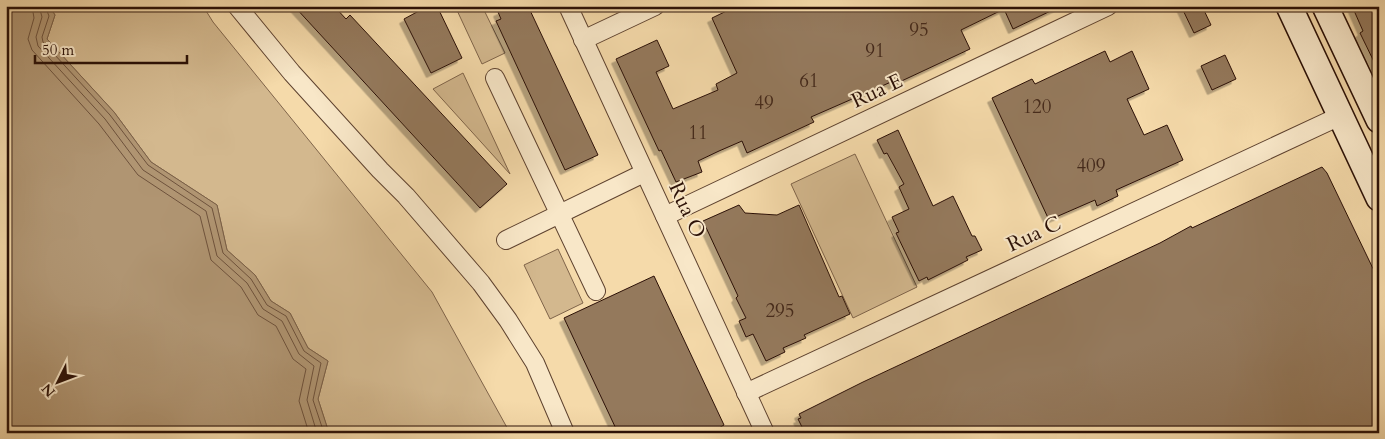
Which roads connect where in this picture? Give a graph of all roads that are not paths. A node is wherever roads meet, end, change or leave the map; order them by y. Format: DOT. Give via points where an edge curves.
graph roads {
  1 [pos="237,6"];
  2 [pos="568,6"];
  3 [pos="655,6"];
  4 [pos="1108,6"];
  5 [pos="1289,6"];
  6 [pos="1325,6"];
  7 [pos="583,40"];
  8 [pos="495,78"];
  9 [pos="1376,105"];
  10 [pos="1340,116"];
  11 [pos="644,173"];
  12 [pos="1379,198"];
  13 [pos="559,213"];
  14 [pos="665,216"];
  15 [pos="506,240"];
  16 [pos="596,291"];
  17 [pos="746,393"];
  18 [pos="565,433"];
  19 [pos="765,433"];
  1 -- 18 [label="street" via="292,73 406,196 480,283 535,363"];
  2 -- 7 [label="street, Rua O"];
  3 -- 7 [label="street"];
  4 -- 14 [label="street, Rua E"];
  5 -- 10 [label="main road"];
  6 -- 9 [label="main road"];
  7 -- 11 [label="street, Rua O"];
  8 -- 13 [label="street"];
  10 -- 12 [label="main road"];
  10 -- 17 [label="street, Rua C"];
  11 -- 13 [label="street"];
  11 -- 14 [label="street, Rua O"];
  13 -- 15 [label="street"];
  13 -- 16 [label="street"];
  14 -- 17 [label="street, Rua O"];
  17 -- 19 [label="street, Rua O"];
}
